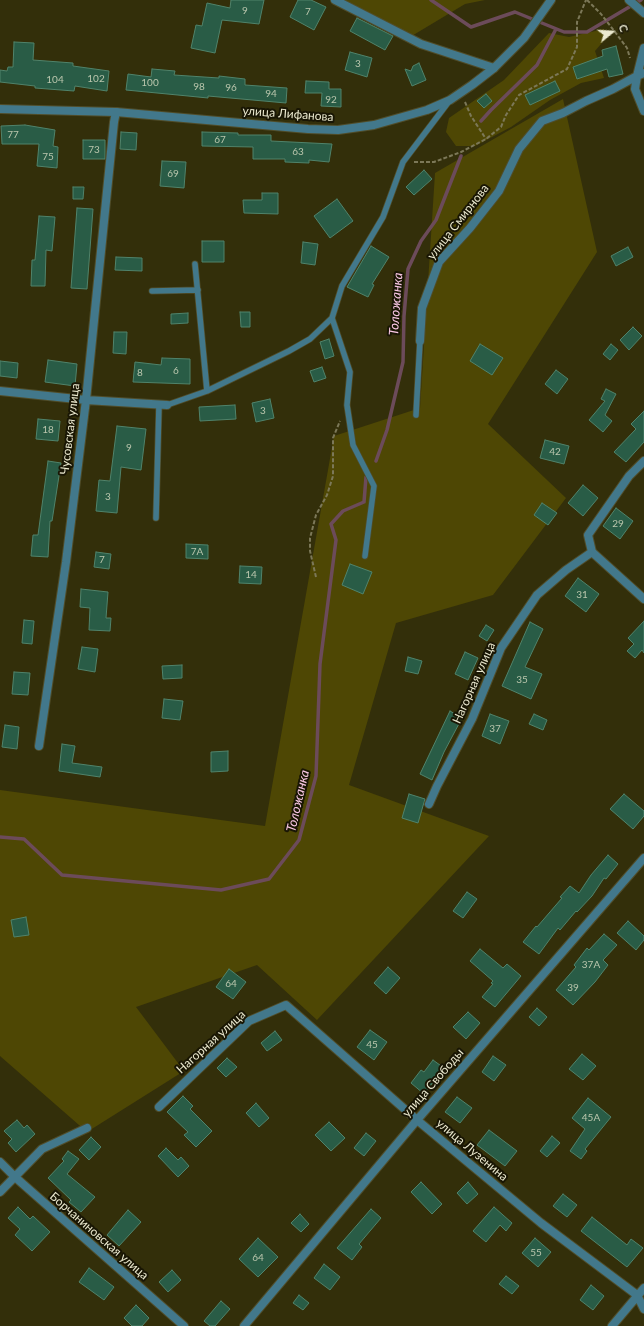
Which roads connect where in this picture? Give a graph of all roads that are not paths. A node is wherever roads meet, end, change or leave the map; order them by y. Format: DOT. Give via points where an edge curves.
graph roads {
  1 [pos="335,0"];
  2 [pos="551,0"];
  3 [pos="629,0"];
  4 [pos="644,13"];
  5 [pos="644,48"];
  6 [pos="494,68"];
  7 [pos="640,74"];
  8 [pos="450,100"];
  9 [pos="0,109"];
  10 [pos="644,111"];
  11 [pos="116,112"];
  12 [pos="195,264"];
  13 [pos="198,290"];
  14 [pos="152,291"];
  15 [pos="332,318"];
  16 [pos="420,341"];
  17 [pos="0,391"];
  18 [pos="207,391"];
  19 [pos="86,400"];
  20 [pos="163,405"];
  21 [pos="416,414"];
  22 [pos="644,461"];
  23 [pos="156,518"];
  24 [pos="592,552"];
  25 [pos="365,556"];
  26 [pos="644,599"];
  27 [pos="39,746"];
  28 [pos="429,804"];
  29 [pos="644,858"];
  30 [pos="286,1005"];
  31 [pos="159,1106"];
  32 [pos="418,1120"];
  33 [pos="87,1128"];
  34 [pos="0,1162"];
  35 [pos="15,1177"];
  36 [pos="0,1192"];
  37 [pos="644,1288"];
  38 [pos="637,1295"];
  39 [pos="644,1309"];
  40 [pos="184,1326"];
  41 [pos="244,1326"];
  42 [pos="612,1326"];
  1 -- 6 [label="street" via="421,44"];
  2 -- 6 [label="street, улица Лифанова" via="524,38"];
  3 -- 4 [label="street"];
  5 -- 7 [label="street"];
  6 -- 8 [label="street, улица Лифанова"];
  7 -- 10 [label="street" via="635,89"];
  7 -- 16 [label="street, улица Смирнова" via="612,90 542,121 519,149 499,191 439,262 422,308"];
  8 -- 11 [label="street, улица Лифанова" via="399,119 338,130"];
  8 -- 15 [label="lane" via="403,162 383,217 342,286"];
  9 -- 11 [label="street, улица Лифанова"];
  11 -- 19 [label="street, Чусовская улица"];
  12 -- 13 [label="lane"];
  13 -- 14 [label="lane"];
  13 -- 18 [label="lane"];
  15 -- 18 [label="lane" via="305,342"];
  15 -- 25 [label="lane" via="350,372 347,405 353,445 374,486"];
  16 -- 21 [label="lane"];
  17 -- 19 [label="street"];
  18 -- 20 [label="lane"];
  19 -- 20 [label="street"];
  19 -- 27 [label="street, Чусовская улица"];
  20 -- 23 [label="lane"];
  22 -- 24 [label="street" via="630,476 588,535"];
  24 -- 26 [label="street"];
  24 -- 28 [label="street, Нагорная улица" via="537,595 501,648 472,719"];
  29 -- 32 [label="street, улица Свободы"];
  30 -- 31 [label="street, Нагорная улица" via="249,1020"];
  30 -- 32 [label="street, улица Лузенина"];
  32 -- 38 [label="street, улица Лузенина" via="541,1223"];
  32 -- 41 [label="street, улица Свободы"];
  33 -- 35 [label="street" via="42,1149"];
  34 -- 35 [label="street, Борчаниновская улица"];
  35 -- 36 [label="street"];
  35 -- 40 [label="street, Борчаниновская улица"];
  37 -- 38 [label="street"];
  38 -- 39 [label="street, улица Лузенина"];
  38 -- 42 [label="street"];
}
